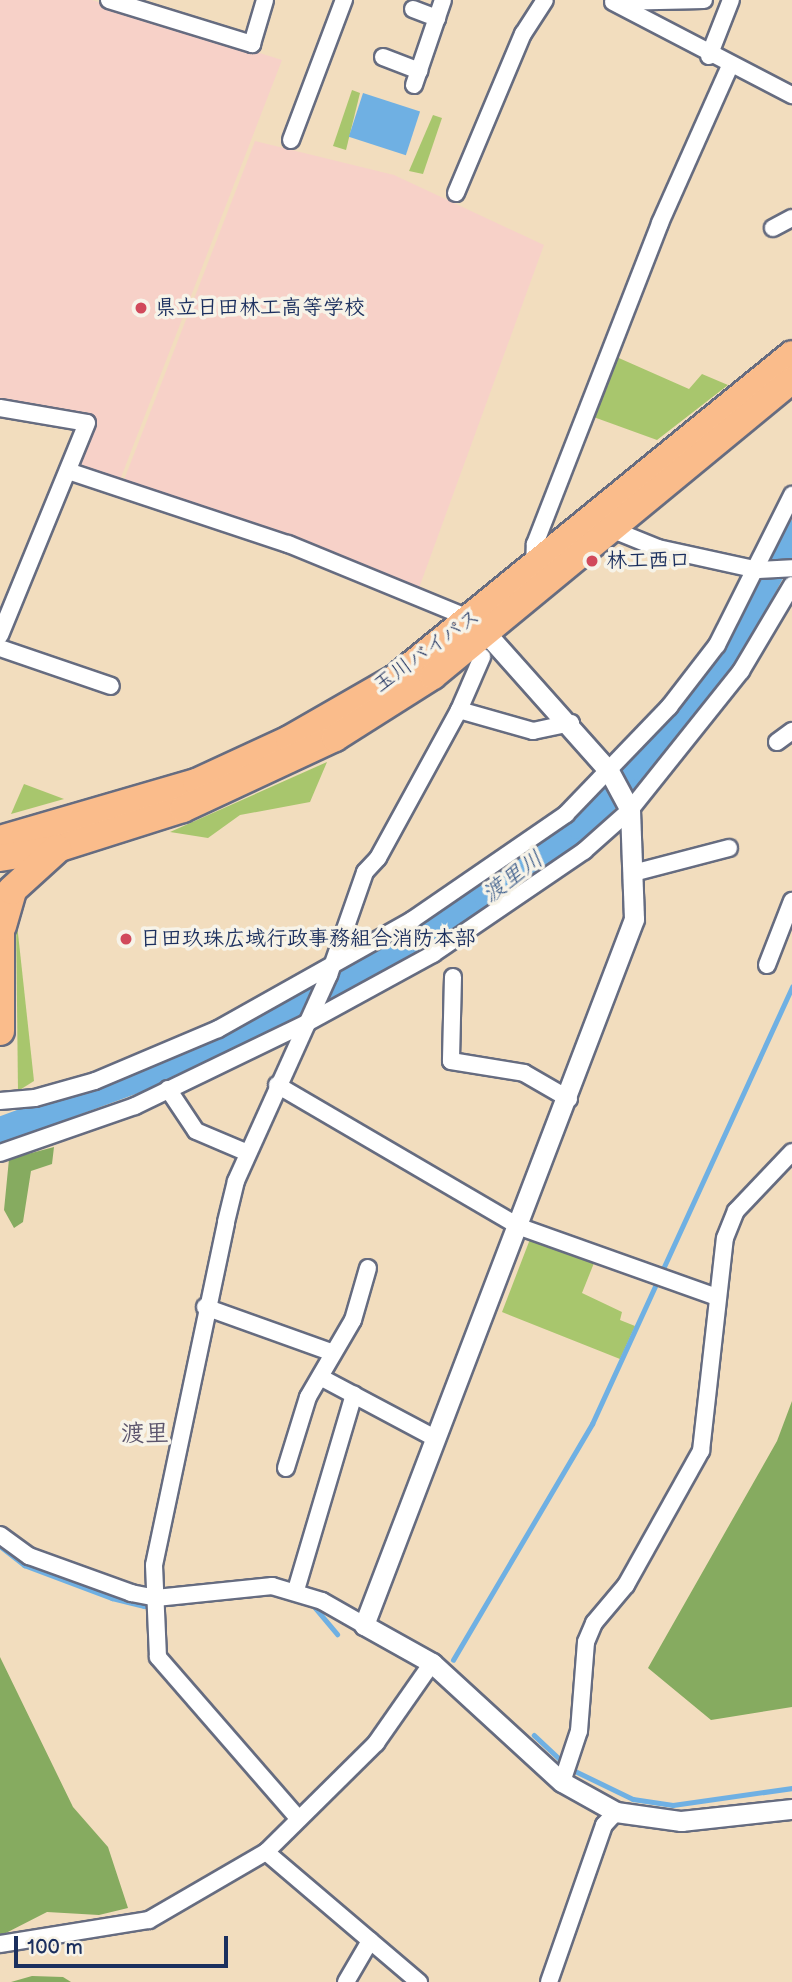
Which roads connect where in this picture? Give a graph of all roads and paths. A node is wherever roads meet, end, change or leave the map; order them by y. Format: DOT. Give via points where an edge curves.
graph roads {
  1 [pos="109,0"];
  2 [pos="265,0"];
  3 [pos="344,0"];
  4 [pos="443,0"];
  5 [pos="545,0"];
  6 [pos="704,0"];
  7 [pos="731,0"];
  8 [pos="608,1"];
  9 [pos="413,9"];
  10 [pos="437,18"];
  11 [pos="709,56"];
  12 [pos="383,57"];
  13 [pos="729,68"];
  14 [pos="792,95"];
  15 [pos="291,140"];
  16 [pos="456,192"];
  17 [pos="792,218"];
  18 [pos="773,228"];
  19 [pos="792,354"];
  20 [pos="792,380"];
  21 [pos="0,408"];
  22 [pos="68,471"];
  23 [pos="792,495"];
  24 [pos="602,526"];
  25 [pos="534,568"];
  26 [pos="792,568"];
  27 [pos="758,570"];
  28 [pos="792,585"];
  29 [pos="0,635"];
  30 [pos="481,636"];
  31 [pos="0,648"];
  32 [pos="111,686"];
  33 [pos="459,710"];
  34 [pos="571,723"];
  35 [pos="792,731"];
  36 [pos="777,742"];
  37 [pos="609,771"];
  38 [pos="629,810"];
  39 [pos="0,839"];
  40 [pos="729,848"];
  41 [pos="57,849"];
  42 [pos="0,858"];
  43 [pos="637,872"];
  44 [pos="792,901"];
  45 [pos="1,920"];
  46 [pos="767,965"];
  47 [pos="330,971"];
  48 [pos="453,977"];
  49 [pos="307,1023"];
  50 [pos="0,1031"];
  51 [pos="277,1085"];
  52 [pos="168,1089"];
  53 [pos="569,1099"];
  54 [pos="0,1101"];
  55 [pos="792,1152"];
  56 [pos="0,1153"];
  57 [pos="248,1153"];
  58 [pos="520,1227"];
  59 [pos="368,1268"];
  60 [pos="714,1296"];
  61 [pos="205,1307"];
  62 [pos="331,1352"];
  63 [pos="321,1378"];
  64 [pos="354,1394"];
  65 [pos="435,1438"];
  66 [pos="286,1468"];
  67 [pos="0,1535"];
  68 [pos="296,1590"];
  69 [pos="156,1604"];
  70 [pos="364,1625"];
  71 [pos="432,1663"];
  72 [pos="566,1772"];
  73 [pos="792,1809"];
  74 [pos="616,1812"];
  75 [pos="297,1817"];
  76 [pos="266,1852"];
  77 [pos="370,1941"];
  78 [pos="0,1944"];
  79 [pos="346,1982"];
  80 [pos="419,1982"];
  81 [pos="549,1982"];
  1 -- 2 [label="street" via="252,44"];
  3 -- 15 [label="street"];
  4 -- 10 [label="street"];
  5 -- 16 [label="street" via="523,34"];
  6 -- 8 [label="street"];
  7 -- 11 [label="street"];
  8 -- 11 [label="street"];
  9 -- 10 [label="street"];
  10 -- 12 [label="street" via="417,78"];
  11 -- 13 [label="street"];
  13 -- 14 [label="street"];
  13 -- 25 [label="street" via="660,223 534,544"];
  17 -- 18 [label="street"];
  19 -- 24 [label="highway, 玉川バイパス"];
  20 -- 24 [label="highway, 玉川バイパス"];
  21 -- 22 [label="street" via="87,423"];
  22 -- 29 [label="street"];
  22 -- 30 [label="street" via="288,544"];
  23 -- 27 [label="street"];
  24 -- 25 [label="highway, 玉川バイパス"];
  24 -- 27 [label="street" via="658,548"];
  24 -- 30 [label="highway, 玉川バイパス"];
  25 -- 30 [label="highway, 玉川バイパス"];
  26 -- 27 [label="street"];
  27 -- 37 [label="street" via="690,681"];
  28 -- 38 [label="street" via="741,671"];
  30 -- 33 [label="street"];
  30 -- 34 [label="street"];
  30 -- 39 [label="highway, 玉川バイパス" via="240,763 94,817"];
  30 -- 41 [label="highway, 玉川バイパス" via="389,704 291,761 183,809"];
  31 -- 32 [label="street"];
  33 -- 34 [label="street" via="533,730"];
  33 -- 47 [label="street" via="378,859 365,872"];
  34 -- 37 [label="street"];
  35 -- 36 [label="street"];
  37 -- 38 [label="street"];
  37 -- 47 [label="street" via="566,814 498,866"];
  38 -- 43 [label="street"];
  38 -- 49 [label="street" via="494,914"];
  40 -- 43 [label="street"];
  41 -- 42 [label="highway, 玉川バイパス"];
  41 -- 45 [label="highway" via="12,890"];
  43 -- 53 [label="street" via="628,946"];
  44 -- 46 [label="street"];
  45 -- 50 [label="highway"];
  47 -- 49 [label="street"];
  47 -- 54 [label="street" via="218,1029 95,1081 35,1098"];
  48 -- 53 [label="street" via="451,1061 524,1073"];
  49 -- 51 [label="street"];
  49 -- 52 [label="street"];
  51 -- 57 [label="street"];
  51 -- 58 [label="street"];
  52 -- 56 [label="street"];
  52 -- 57 [label="street" via="196,1131"];
  53 -- 58 [label="street"];
  55 -- 60 [label="street" via="736,1211"];
  57 -- 61 [label="street"];
  58 -- 60 [label="street"];
  58 -- 65 [label="street"];
  59 -- 62 [label="street" via="353,1320"];
  60 -- 72 [label="street" via="701,1451 626,1585 590,1632"];
  61 -- 62 [label="street"];
  61 -- 69 [label="street" via="154,1565"];
  62 -- 63 [label="street"];
  63 -- 64 [label="street"];
  63 -- 66 [label="street" via="308,1397"];
  64 -- 65 [label="street"];
  64 -- 68 [label="street"];
  65 -- 70 [label="street"];
  67 -- 69 [label="street" via="29,1556"];
  68 -- 69 [label="street" via="222,1588"];
  68 -- 70 [label="street"];
  69 -- 75 [label="street" via="158,1657"];
  70 -- 71 [label="street"];
  71 -- 72 [label="street"];
  71 -- 75 [label="street" via="376,1744"];
  72 -- 74 [label="street"];
  73 -- 74 [label="street" via="681,1821"];
  74 -- 81 [label="street" via="604,1825"];
  75 -- 76 [label="street"];
  76 -- 77 [label="street"];
  76 -- 78 [label="street" via="149,1920"];
  77 -- 79 [label="street"];
  77 -- 80 [label="street"];
}
